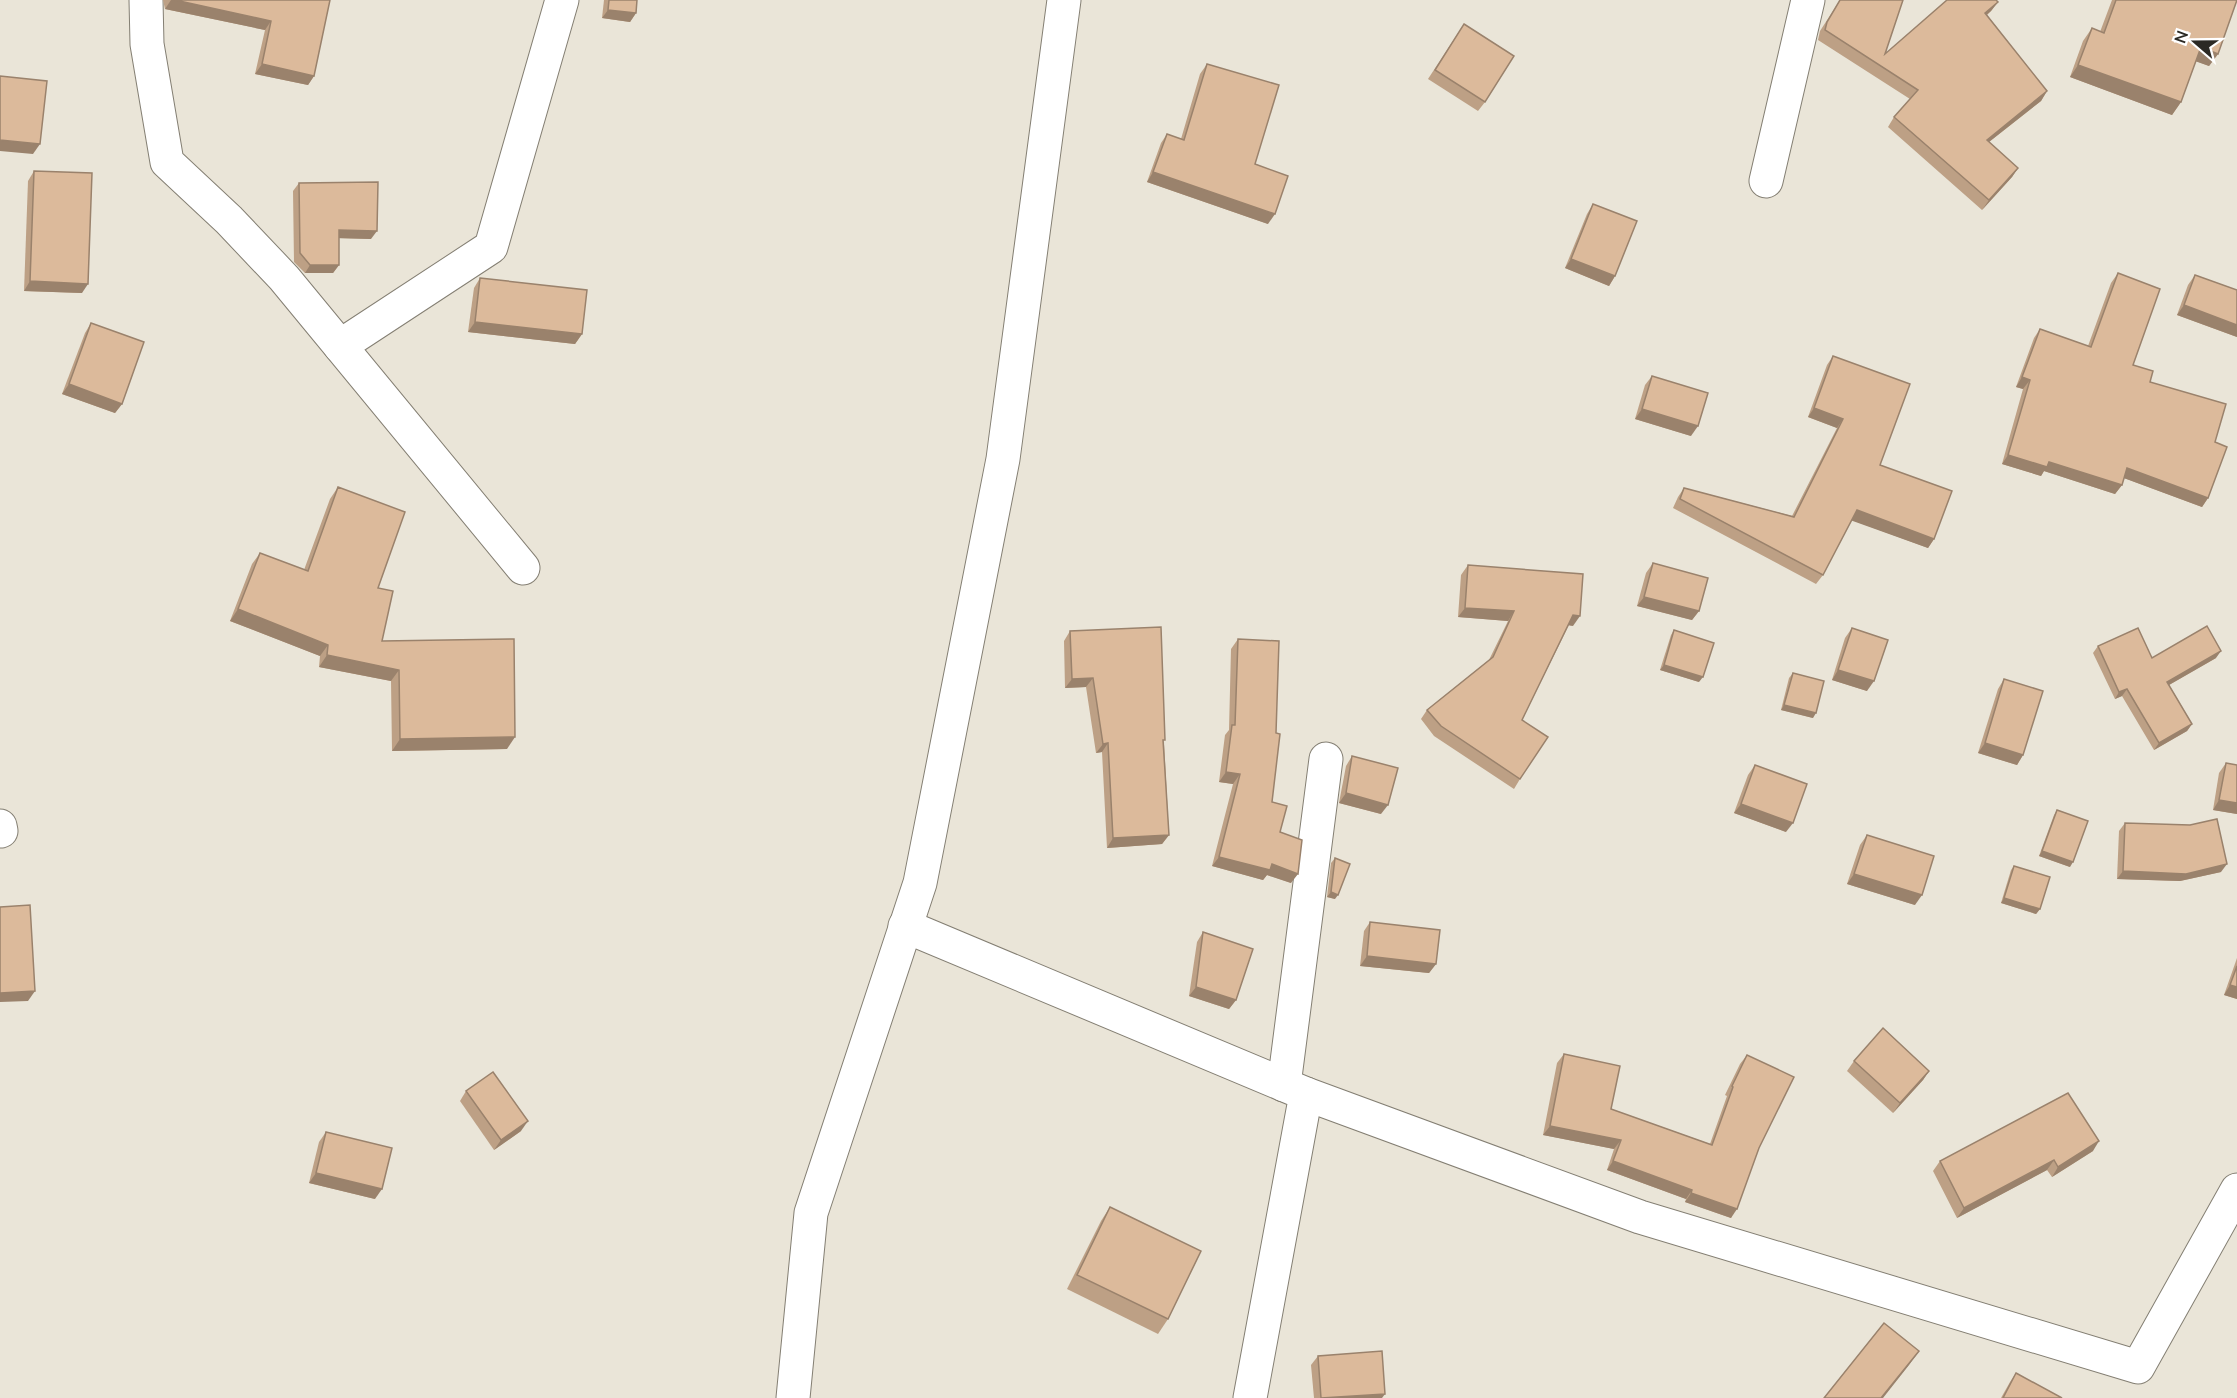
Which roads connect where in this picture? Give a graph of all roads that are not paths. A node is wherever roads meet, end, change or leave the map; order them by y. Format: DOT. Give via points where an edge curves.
graph roads {
  1 [pos="146,0"];
  2 [pos="562,0"];
  3 [pos="1064,0"];
  4 [pos="1808,0"];
  5 [pos="1766,181"];
  6 [pos="340,346"];
  7 [pos="523,568"];
  8 [pos="1326,759"];
  9 [pos="905,926"];
  10 [pos="1295,1089"];
  11 [pos="2237,1190"];
  12 [pos="792,1398"];
  13 [pos="1250,1398"];
  1 -- 6 [label="street" via="147,44 167,162 284,278"];
  2 -- 6 [label="street" via="491,247"];
  3 -- 9 [label="street" via="1003,459 920,883"];
  4 -- 5 [label="street"];
  6 -- 7 [label="street"];
  8 -- 10 [label="street"];
  9 -- 10 [label="street"];
  9 -- 12 [label="street" via="811,1213"];
  10 -- 11 [label="street" via="1640,1217 2138,1367"];
  10 -- 13 [label="street"];
}
